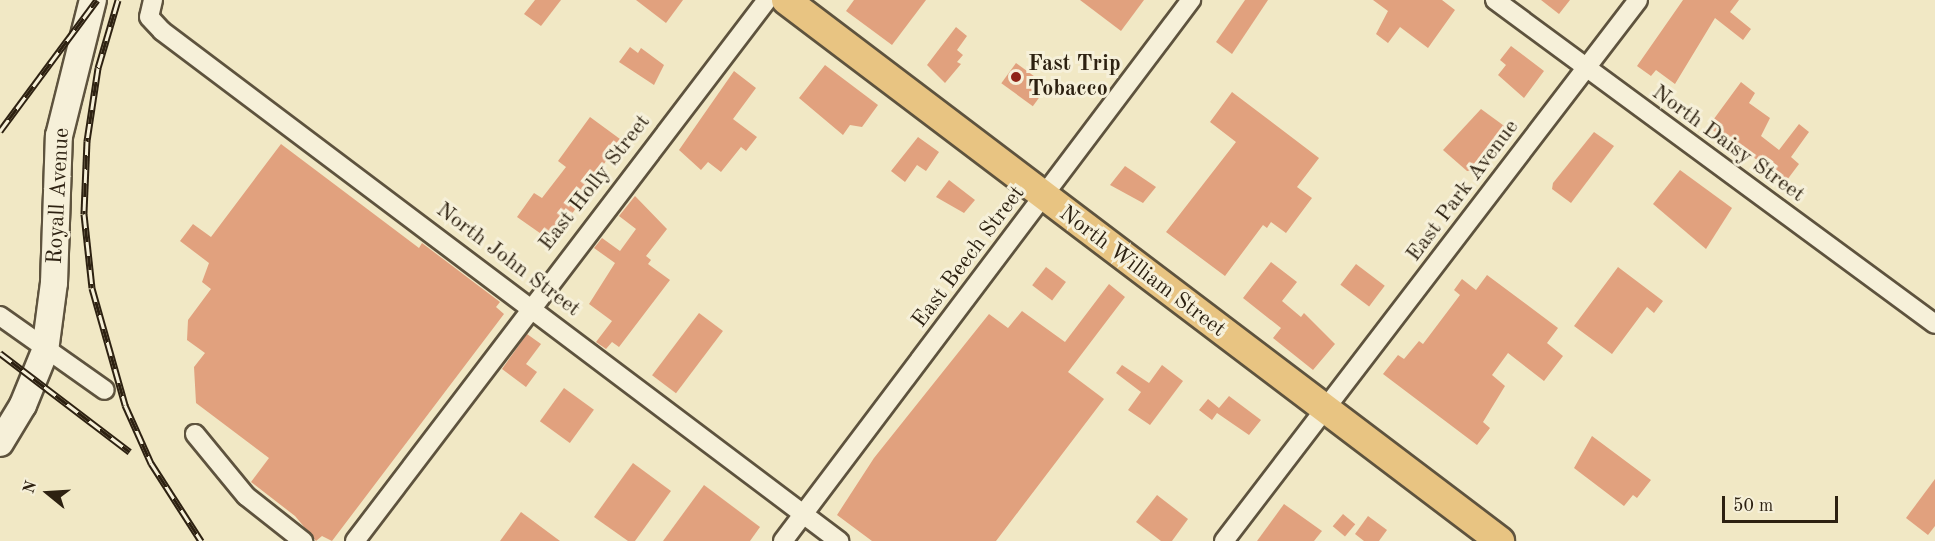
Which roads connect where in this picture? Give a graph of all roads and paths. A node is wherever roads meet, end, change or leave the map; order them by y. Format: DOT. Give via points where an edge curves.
graph roads {
  1 [pos="93,0"];
  2 [pos="767,0"];
  3 [pos="786,0"];
  4 [pos="1191,0"];
  5 [pos="1495,0"];
  6 [pos="1638,0"];
  7 [pos="151,9"];
  8 [pos="1585,70"];
  9 [pos="1045,198"];
  10 [pos="531,307"];
  11 [pos="0,316"];
  12 [pos="1933,319"];
  13 [pos="45,351"];
  14 [pos="105,390"];
  15 [pos="1325,410"];
  16 [pos="195,434"];
  17 [pos="0,443"];
  18 [pos="803,514"];
  19 [pos="303,541"];
  20 [pos="355,541"];
  21 [pos="783,541"];
  22 [pos="839,541"];
  23 [pos="1224,541"];
  24 [pos="1500,541"];
  1 -- 13 [label="street, Royall Avenue" via="60,136 54,283"];
  2 -- 10 [label="street, East Holly Street"];
  3 -- 9 [label="main road, North William Street"];
  4 -- 9 [label="street, East Beech Street"];
  5 -- 8 [label="street, North Daisy Street"];
  6 -- 8 [label="street, East Park Avenue"];
  7 -- 10 [label="street, North John Street"];
  8 -- 12 [label="street, North Daisy Street"];
  8 -- 15 [label="street, East Park Avenue"];
  9 -- 15 [label="main road, North William Street"];
  9 -- 18 [label="street, East Beech Street"];
  10 -- 18 [label="street, North John Street"];
  10 -- 20 [label="street, East Holly Street"];
  11 -- 13 [label="street"];
  13 -- 14 [label="street"];
  13 -- 17 [label="street, Royall Avenue"];
  15 -- 23 [label="street, East Park Avenue"];
  15 -- 24 [label="main road, North William Street"];
  16 -- 19 [label="street" via="246,496"];
  18 -- 21 [label="street, East Beech Street"];
  18 -- 22 [label="street, North John Street"];
}
